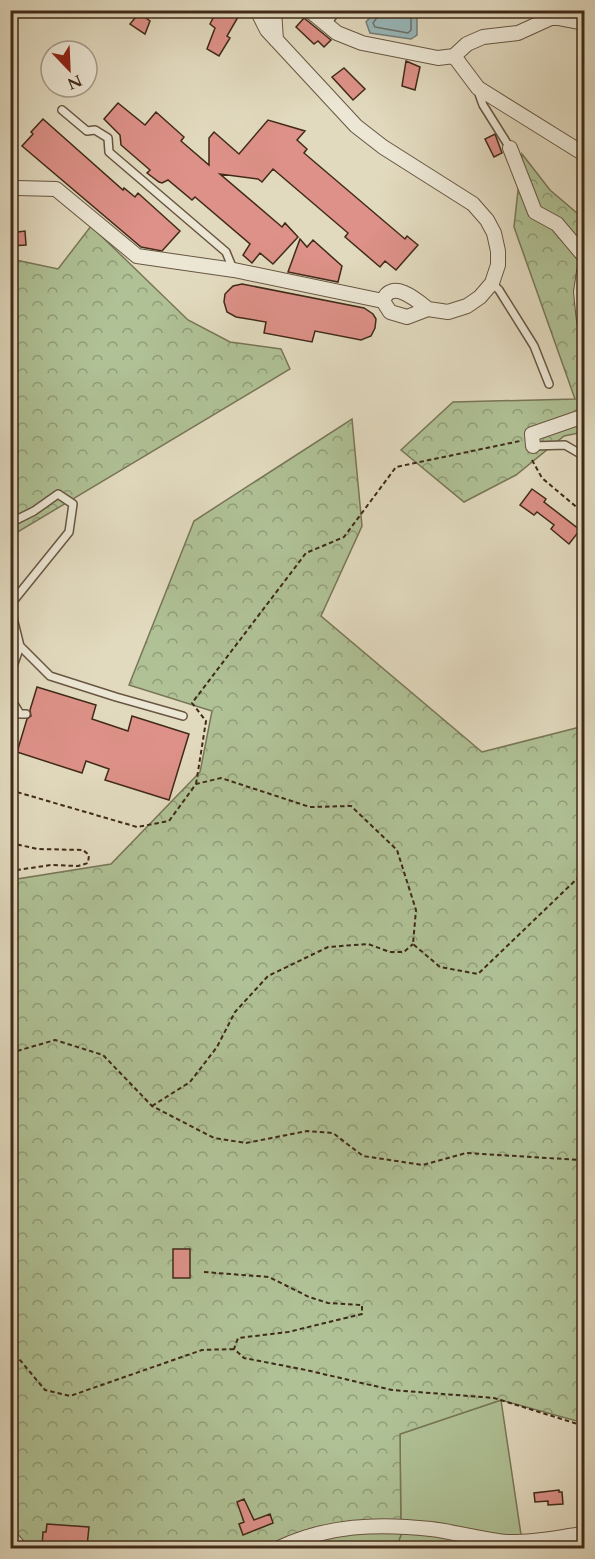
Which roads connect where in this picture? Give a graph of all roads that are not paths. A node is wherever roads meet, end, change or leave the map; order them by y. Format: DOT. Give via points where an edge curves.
graph roads {
  1 [pos="257,10"];
  2 [pos="273,10"];
  3 [pos="309,10"];
  4 [pos="337,10"];
  5 [pos="585,23"];
  6 [pos="327,24"];
  7 [pos="276,40"];
  8 [pos="454,56"];
  9 [pos="478,88"];
  10 [pos="62,110"];
  11 [pos="510,148"];
  12 [pos="585,154"];
  13 [pos="17,188"];
  14 [pos="585,256"];
  15 [pos="234,270"];
  16 [pos="585,272"];
  17 [pos="492,283"];
  18 [pos="383,301"];
  19 [pos="428,309"];
  20 [pos="585,321"];
  21 [pos="549,384"];
  22 [pos="585,416"];
  23 [pos="533,440"];
  24 [pos="585,456"];
  25 [pos="10,523"];
  26 [pos="10,605"];
  27 [pos="20,646"];
  28 [pos="10,675"];
  29 [pos="10,692"];
  30 [pos="26,714"];
  31 [pos="183,716"];
  32 [pos="585,1534"];
  33 [pos="279,1548"];
  1 -- 7 [label="street"];
  2 -- 7 [label="street"];
  3 -- 6 [label="street"];
  4 -- 6 [label="lane"];
  5 -- 8 [label="street" via="551,18 518,33 483,37"];
  6 -- 8 [label="street" via="337,33 362,43 438,58"];
  7 -- 17 [label="street" via="356,126 473,204 494,233 498,265"];
  8 -- 9 [label="street"];
  9 -- 11 [label="lane" via="483,105"];
  9 -- 12 [label="street"];
  10 -- 15 [label="lane" via="87,131 95,130 108,138 109,152 226,252"];
  11 -- 14 [label="street" via="535,212 557,224"];
  13 -- 15 [label="street" via="56,189 137,256"];
  15 -- 18 [label="street"];
  16 -- 20 [label="street" via="581,292"];
  17 -- 19 [label="street" via="467,306 448,312"];
  17 -- 21 [label="lane" via="534,346"];
  18 -- 19 [label="street" via="390,312 407,317"];
  18 -- 19 [label="street" via="394,290"];
  22 -- 23 [label="street"];
  23 -- 24 [label="lane" via="565,446"];
  25 -- 26 [label="lane" via="58,494 73,504 69,532"];
  26 -- 27 [label="lane"];
  27 -- 28 [label="lane"];
  27 -- 31 [label="lane" via="50,676"];
  29 -- 30 [label="lane" via="20,714"];
  32 -- 33 [label="street" via="507,1542 431,1529 376,1526 326,1530"];
}
